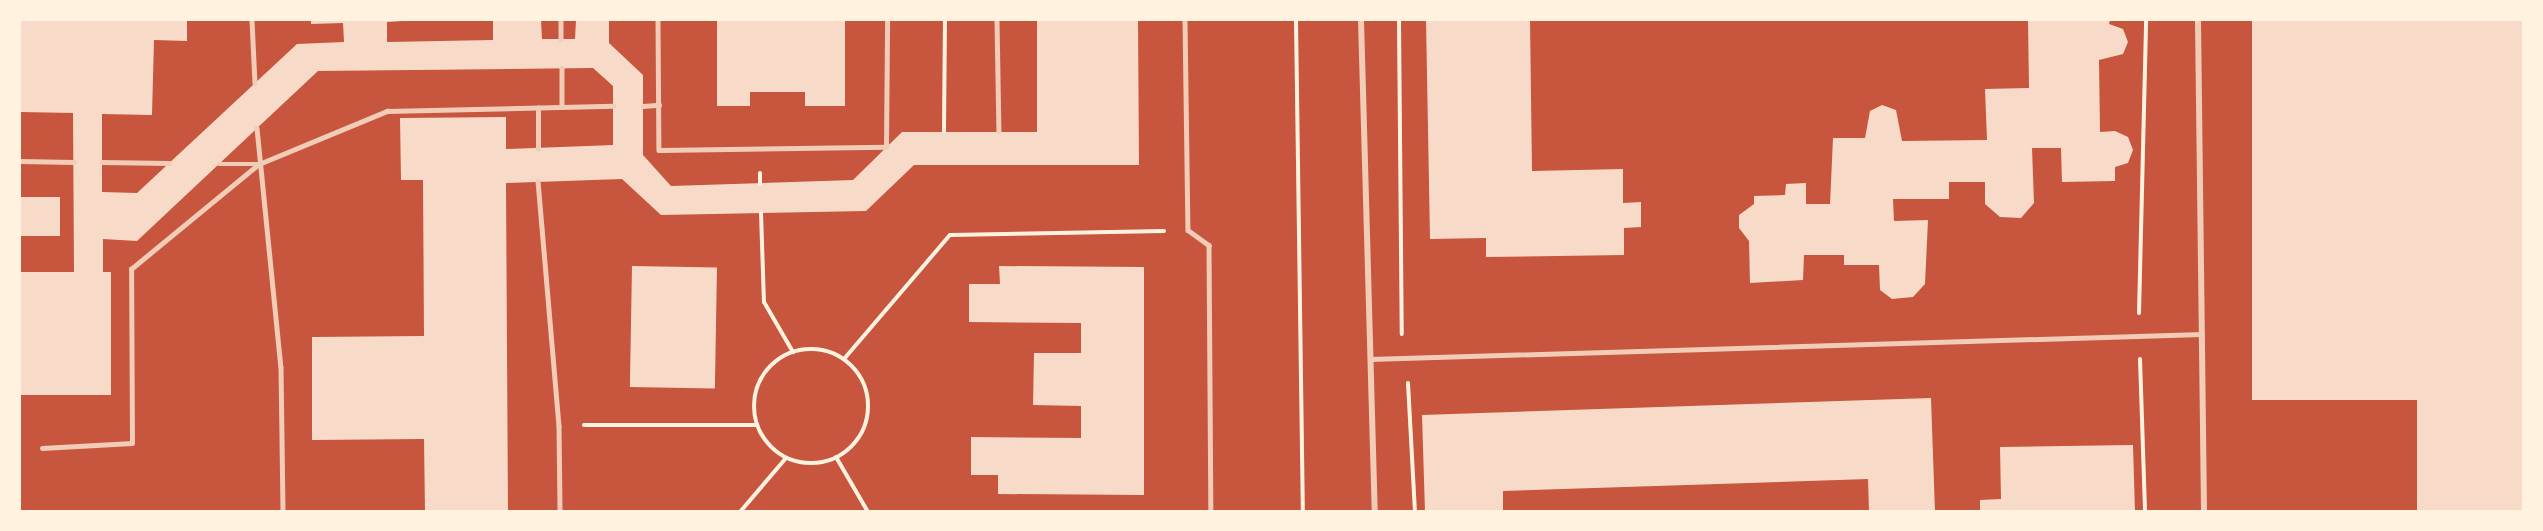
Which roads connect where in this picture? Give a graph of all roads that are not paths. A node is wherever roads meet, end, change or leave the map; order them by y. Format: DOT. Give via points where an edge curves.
graph roads {
  1 [pos="252,20"];
  2 [pos="561,20"];
  3 [pos="658,20"];
  4 [pos="887,20"];
  5 [pos="997,20"];
  6 [pos="1185,20"];
  7 [pos="1361,20"];
  8 [pos="2198,20"];
  9 [pos="561,39"];
  10 [pos="562,68"];
  11 [pos="255,83"];
  12 [pos="659,105"];
  13 [pos="613,106"];
  14 [pos="642,106"];
  15 [pos="562,107"];
  16 [pos="538,108"];
  17 [pos="257,128"];
  18 [pos="999,131"];
  19 [pos="538,148"];
  20 [pos="20,161"];
  21 [pos="74,162"];
  22 [pos="102,162"];
  23 [pos="169,163"];
  24 [pos="219,164"];
  25 [pos="259,164"];
  26 [pos="538,181"];
  27 [pos="2202,334"];
  28 [pos="1370,359"];
  29 [pos="42,448"];
  30 [pos="284,512"];
  31 [pos="560,512"];
  32 [pos="1211,512"];
  33 [pos="1375,512"];
  34 [pos="2204,512"];
  1 -- 11 [label="lane"];
  2 -- 9 [label="lane"];
  3 -- 12 [label="lane"];
  4 -- 12 [label="lane" via="886,147 659,150"];
  5 -- 18 [label="lane"];
  6 -- 32 [label="lane" via="1188,231 1209,245"];
  7 -- 28 [label="street"];
  8 -- 27 [label="street"];
  10 -- 15 [label="lane"];
  12 -- 14 [label="lane"];
  13 -- 15 [label="lane"];
  15 -- 16 [label="lane"];
  16 -- 19 [label="lane"];
  16 -- 25 [label="lane" via="387,111"];
  17 -- 25 [label="lane"];
  20 -- 21 [label="lane"];
  22 -- 23 [label="lane"];
  24 -- 25 [label="lane"];
  25 -- 29 [label="lane" via="131,269 132,443"];
  25 -- 30 [label="lane" via="282,367"];
  26 -- 31 [label="lane" via="559,426"];
  27 -- 28 [label="lane"];
  27 -- 34 [label="street"];
  28 -- 33 [label="street"];
}
